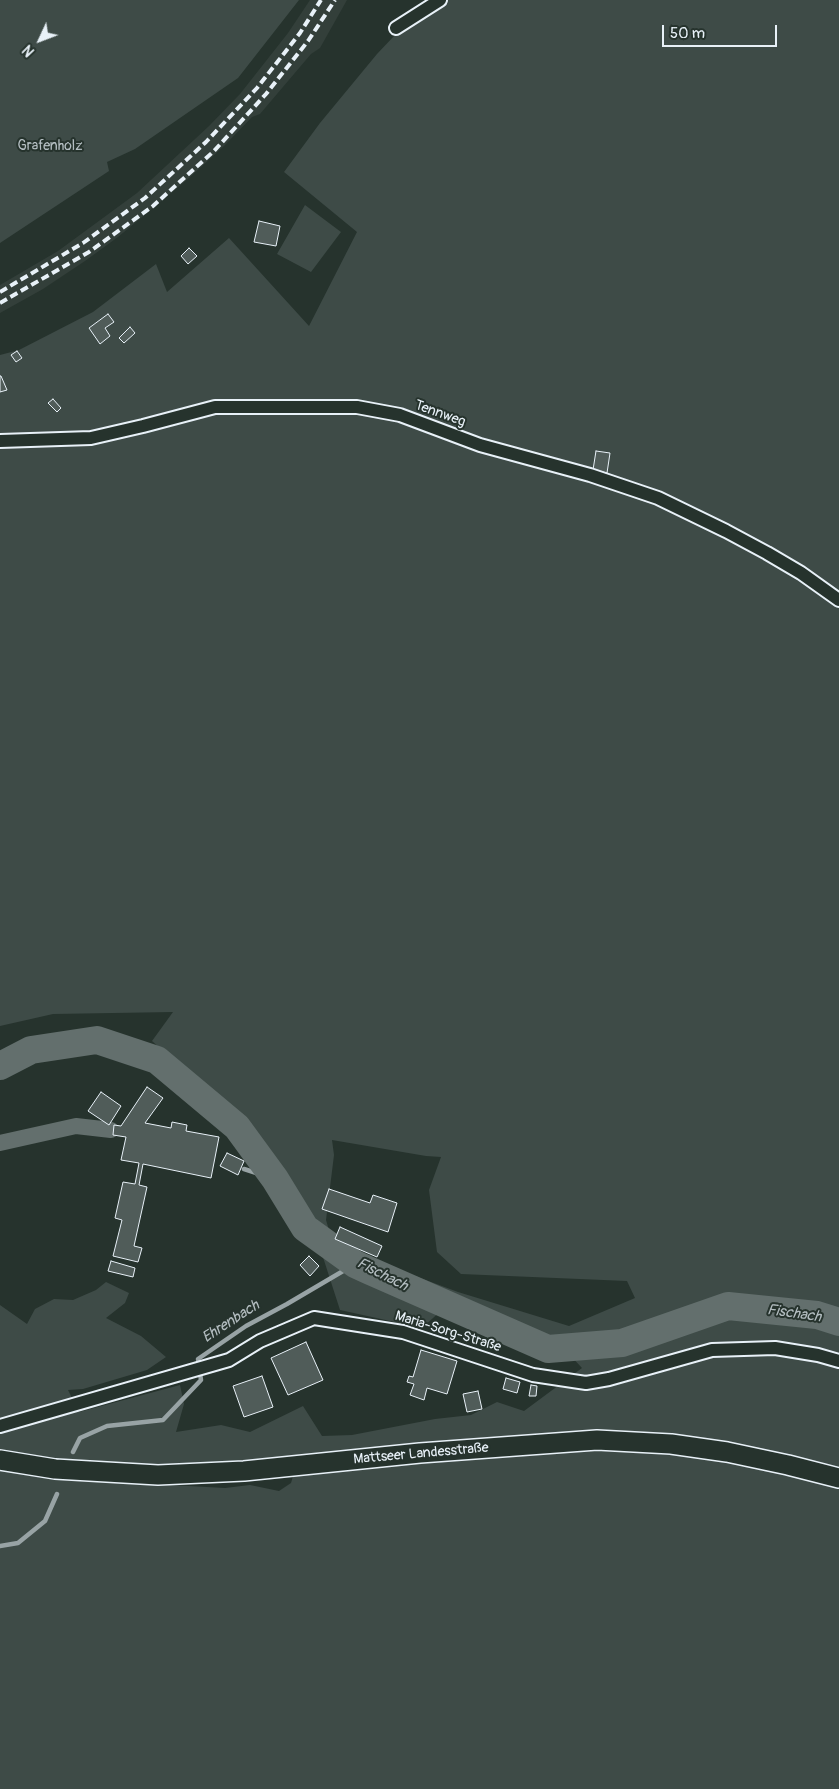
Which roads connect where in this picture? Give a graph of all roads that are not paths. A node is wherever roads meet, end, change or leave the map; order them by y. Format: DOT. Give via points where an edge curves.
graph roads {
  1 [pos="440,0"];
  2 [pos="396,28"];
  3 [pos="0,441"];
  4 [pos="839,600"];
  5 [pos="839,1361"];
  6 [pos="0,1426"];
  7 [pos="0,1460"];
  8 [pos="839,1478"];
  1 -- 2 [label="street"];
  3 -- 4 [label="street, Tennweg" via="91,438 215,407 357,407 391,413 480,445 590,475 658,498 767,553"];
  5 -- 6 [label="street, Maria-Sorg-Straße" via="776,1348 712,1350 586,1383 533,1374 403,1332 314,1318 260,1341 229,1360"];
  7 -- 8 [label="main road, Mattseer Landesstraße" via="55,1469 158,1475 244,1471 430,1452 597,1440 690,1446"];
}
